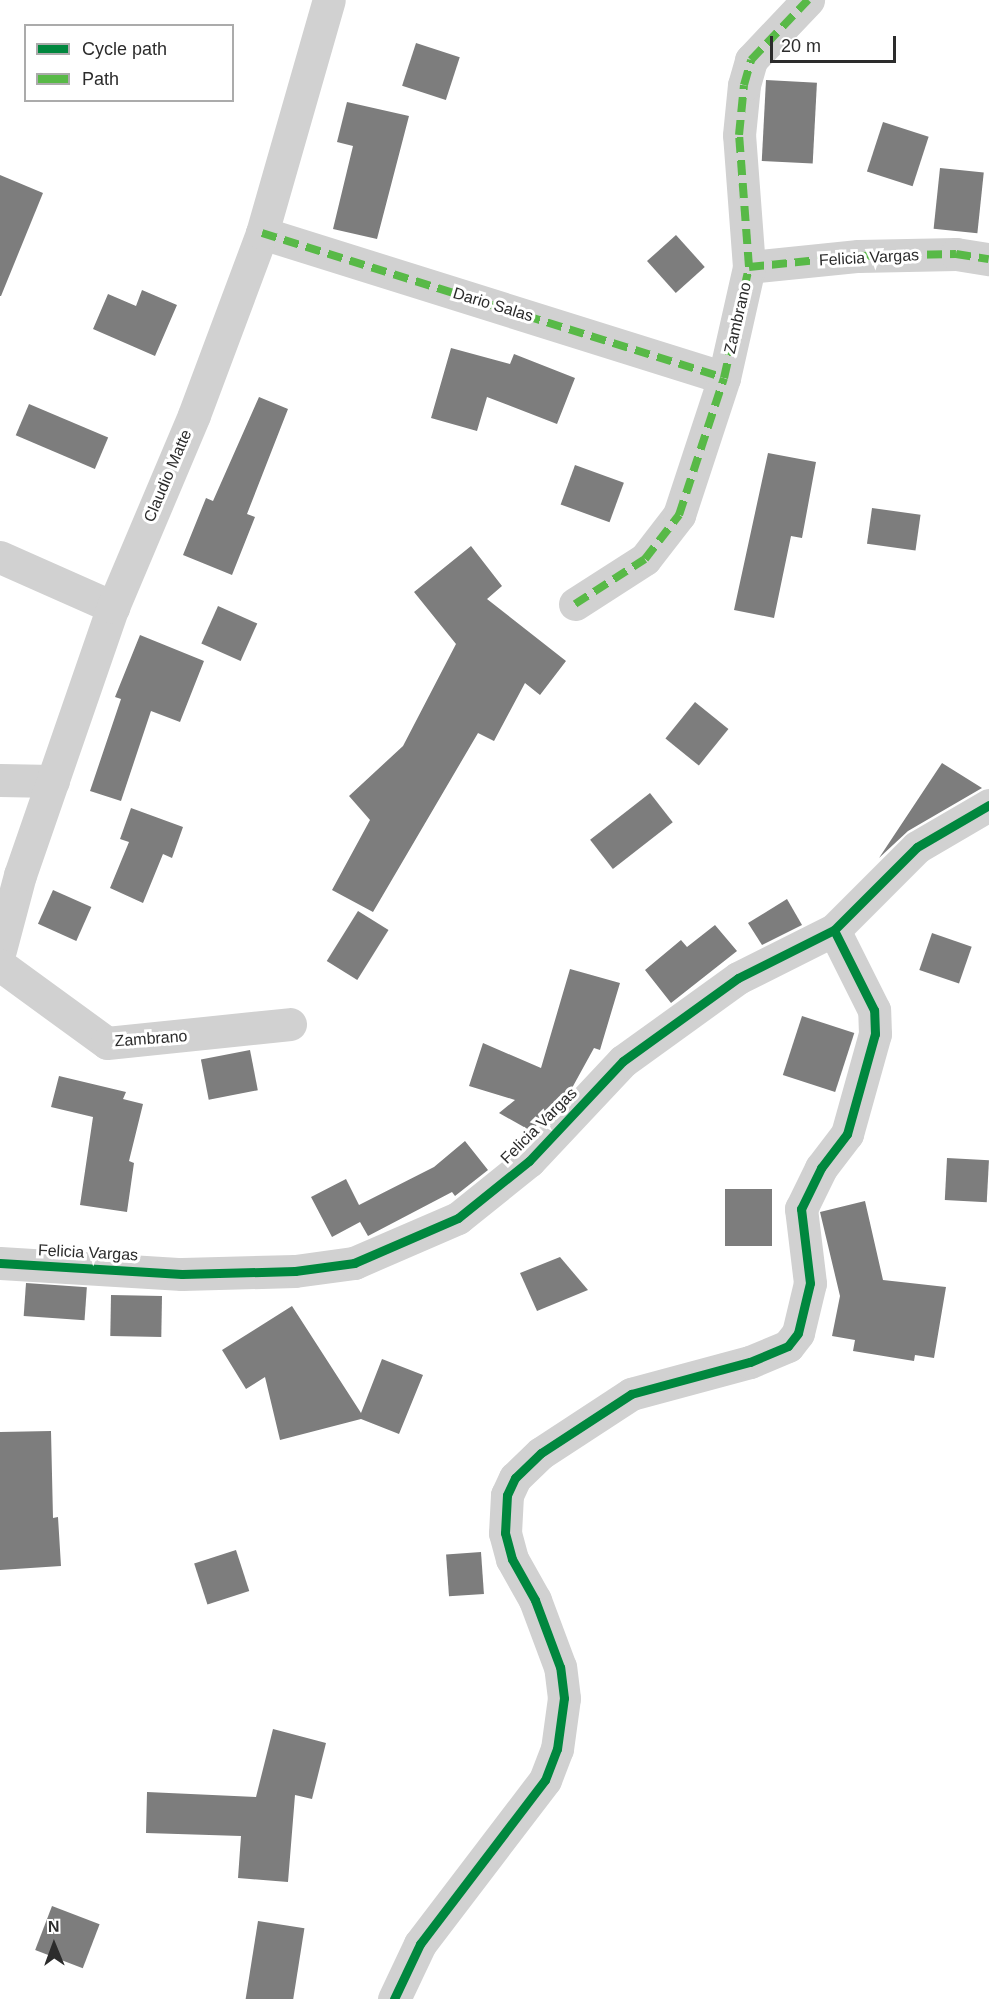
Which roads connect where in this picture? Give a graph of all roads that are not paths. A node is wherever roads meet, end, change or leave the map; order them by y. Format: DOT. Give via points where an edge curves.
graph roads {
  1 [pos="329,0"];
  2 [pos="808,0"];
  3 [pos="262,233"];
  4 [pos="989,259"];
  5 [pos="749,267"];
  6 [pos="724,378"];
  7 [pos="0,557"];
  8 [pos="574,604"];
  9 [pos="113,607"];
  10 [pos="0,780"];
  11 [pos="53,781"];
  12 [pos="989,805"];
  13 [pos="834,930"];
  14 [pos="0,950"];
  15 [pos="0,965"];
  16 [pos="290,1024"];
  17 [pos="0,1263"];
  18 [pos="394,1999"];
  1 -- 3 [label="street, Claudio Matte"];
  2 -- 5 [label="street, Zambrano" via="751,60 744,85 739,135"];
  3 -- 6 [label="street, Dario Salas"];
  3 -- 9 [label="street, Claudio Matte" via="194,416"];
  4 -- 5 [label="street, Felicia Vargas" via="956,254 858,256"];
  5 -- 6 [label="street, Zambrano"];
  6 -- 8 [label="street, Zambrano" via="679,515 645,558"];
  7 -- 9 [label="street"];
  9 -- 11 [label="street, Claudio Matte"];
  10 -- 11 [label="street"];
  11 -- 14 [label="street, Claudio Matte"];
  12 -- 13 [label="street, Felicia Vargas" via="917,847"];
  13 -- 17 [label="street, Felicia Vargas" via="738,978 623,1061 530,1161 458,1218 354,1263 295,1271 182,1274"];
  13 -- 18 [label="street" via="874,1010 875,1034 847,1134 821,1168 801,1209 810,1283 798,1333 788,1346 750,1362 632,1394 541,1453 514,1478 507,1495 505,1533 512,1559 536,1599 560,1666 564,1698 557,1749 545,1780 420,1944"];
  15 -- 16 [label="street, Zambrano" via="107,1043"];
}
